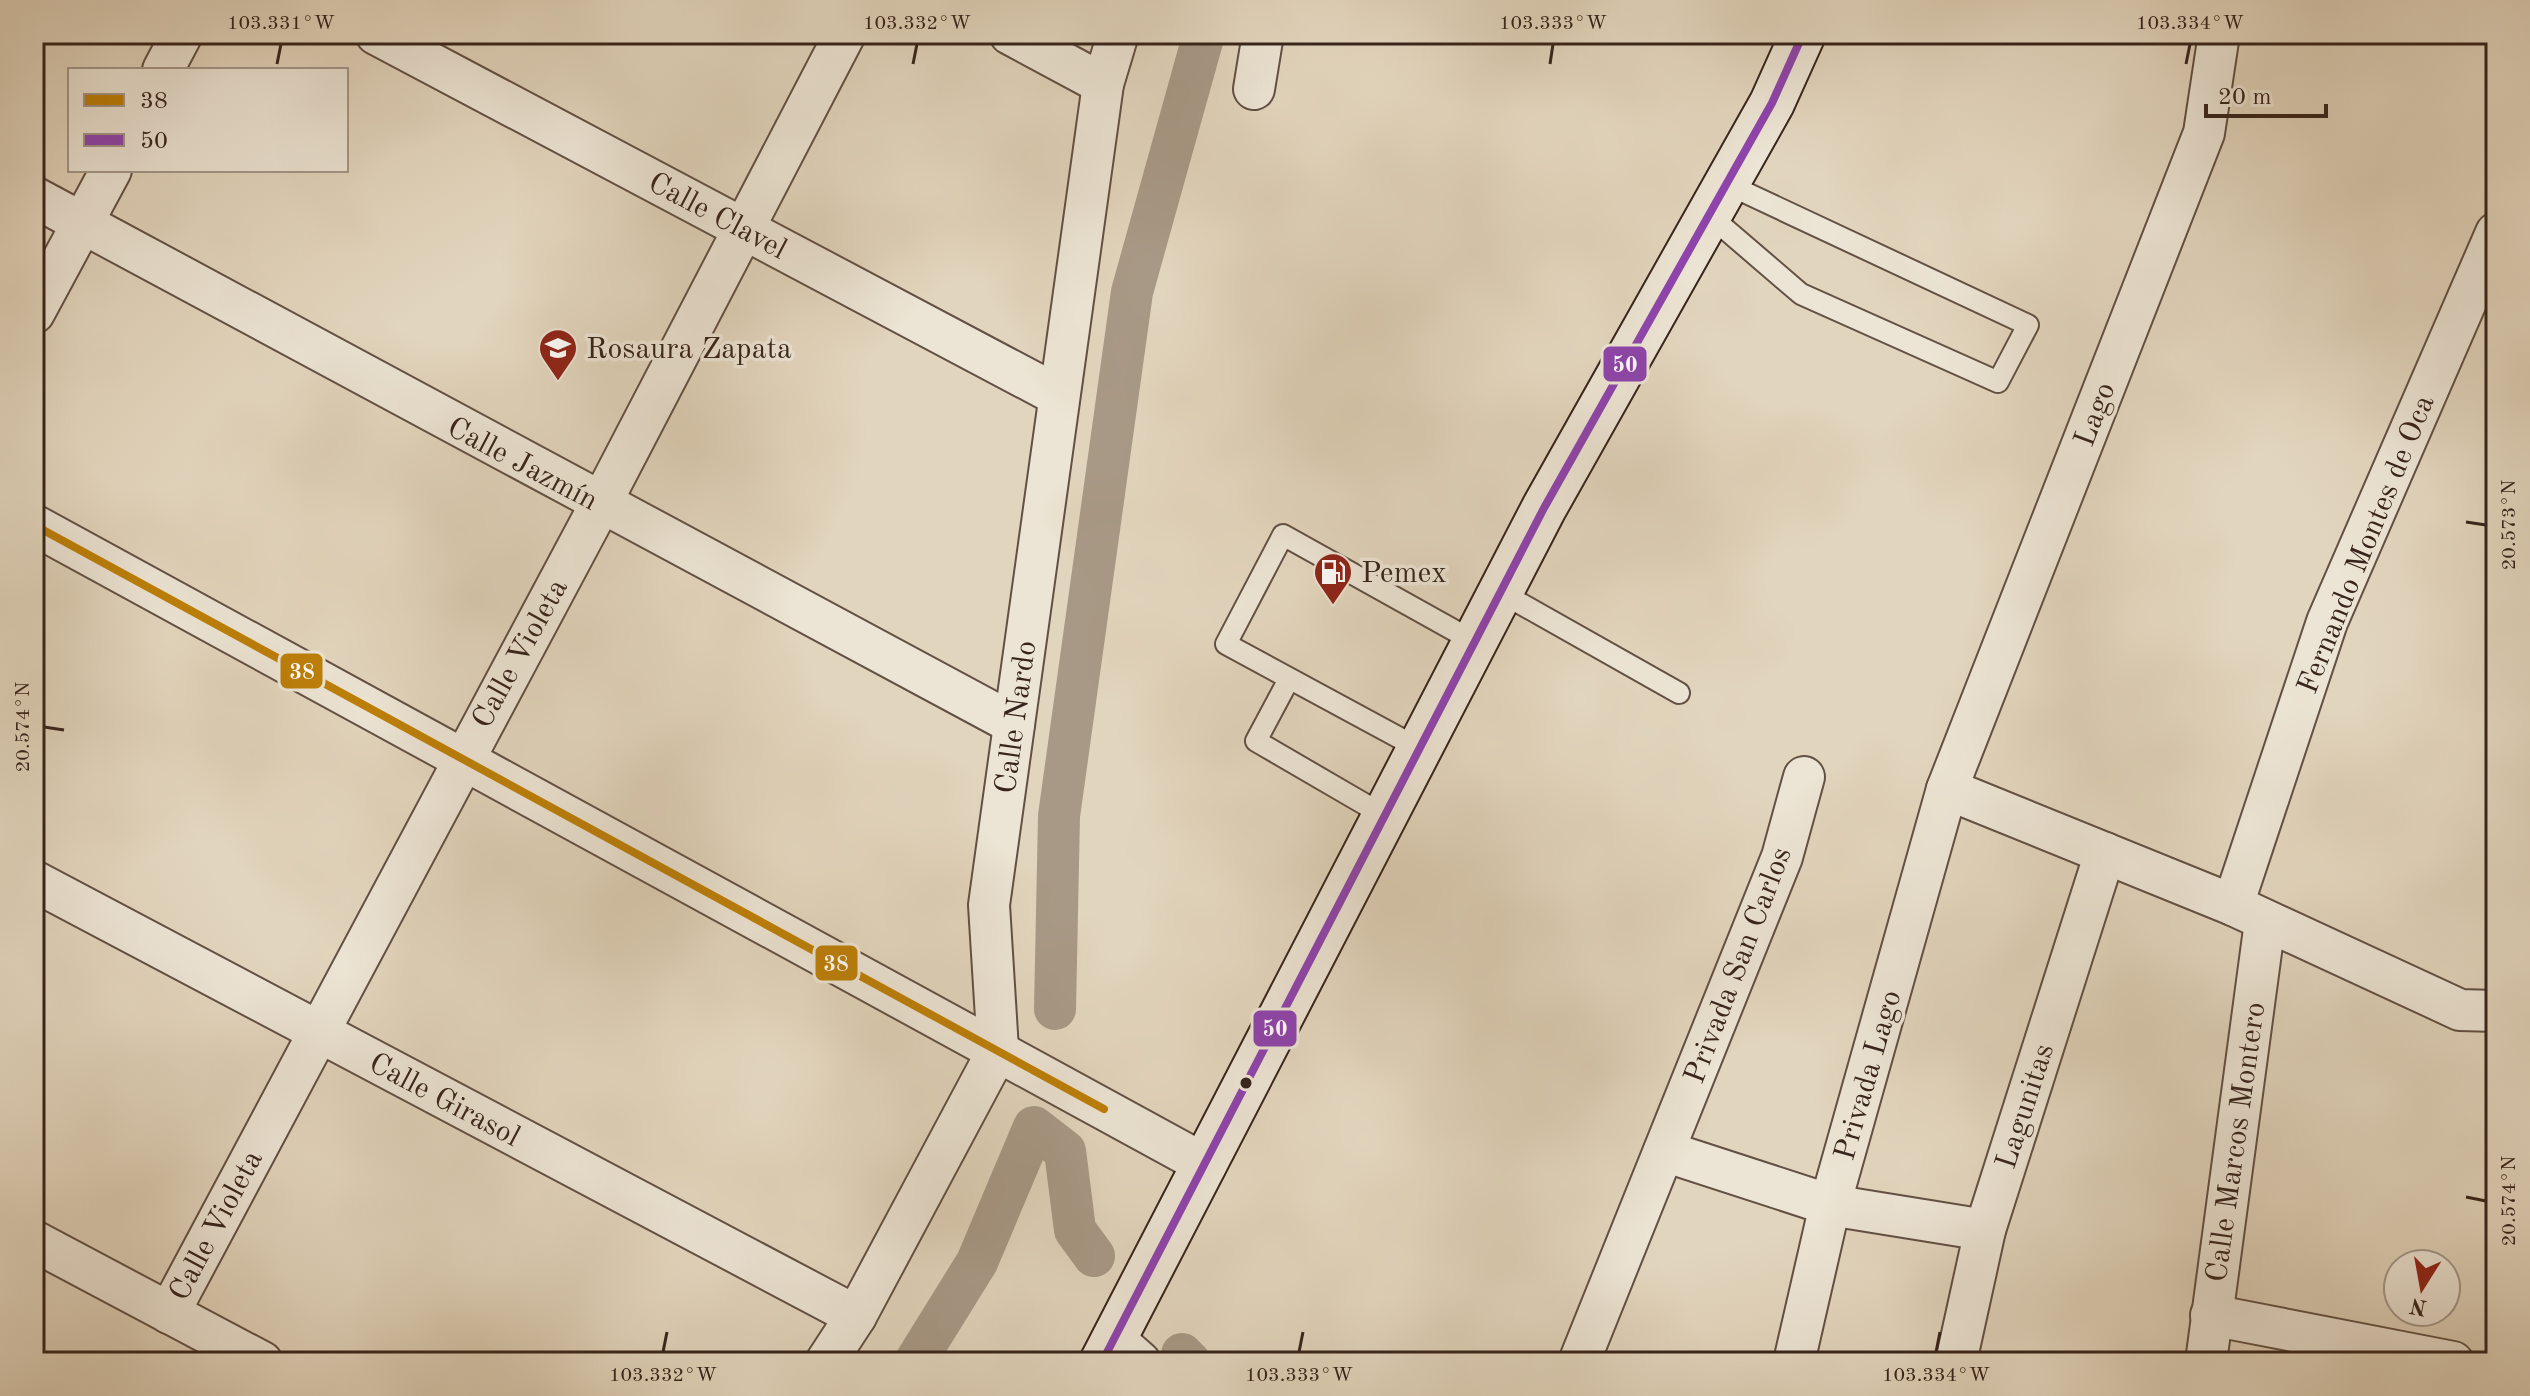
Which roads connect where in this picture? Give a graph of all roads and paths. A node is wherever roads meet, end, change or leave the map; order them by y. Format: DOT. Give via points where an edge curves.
graph roads {
  1 [pos="182,34"];
  2 [pos="376,34"];
  3 [pos="845,34"];
  4 [pos="1010,34"];
  5 [pos="1118,34"];
  6 [pos="1263,34"];
  7 [pos="1803,34"];
  8 [pos="2219,34"];
  9 [pos="164,68"];
  10 [pos="1103,84"];
  11 [pos="1254,89"];
  12 [pos="110,172"];
  13 [pos="34,197"];
  14 [pos="1718,199"];
  15 [pos="83,224"];
  16 [pos="743,228"];
  17 [pos="2496,233"];
  18 [pos="34,313"];
  19 [pos="1059,396"];
  20 [pos="600,505"];
  21 [pos="34,525"];
  22 [pos="1500,592"];
  23 [pos="1475,642"];
  24 [pos="1289,679"];
  25 [pos="1679,693"];
  26 [pos="1014,724"];
  27 [pos="1420,749"];
  28 [pos="462,758"];
  29 [pos="1804,777"];
  30 [pos="1947,789"];
  31 [pos="1385,816"];
  32 [pos="2105,853"];
  33 [pos="34,881"];
  34 [pos="2249,913"];
  35 [pos="2496,1011"];
  36 [pos="318,1031"];
  37 [pos="998,1050"];
  38 [pos="1664,1151"];
  39 [pos="1206,1165"];
  40 [pos="1830,1205"];
  41 [pos="1985,1230"];
  42 [pos="34,1241"];
  43 [pos="169,1313"];
  44 [pos="2211,1315"];
  45 [pos="856,1316"];
  46 [pos="1119,1354"];
  47 [pos="262,1362"];
  48 [pos="826,1362"];
  49 [pos="1579,1362"];
  50 [pos="1794,1362"];
  51 [pos="1956,1362"];
  52 [pos="2206,1362"];
  53 [pos="2453,1362"];
  1 -- 9 [label="street"];
  2 -- 16 [label="street, Calle Clavel"];
  3 -- 16 [label="street, Calle Violeta"];
  4 -- 10 [label="street"];
  5 -- 10 [label="street, Calle Nardo"];
  6 -- 11 [label="street"];
  7 -- 14 [label="main road" via="1772,103"];
  8 -- 30 [label="street, Lago" via="2204,133"];
  10 -- 19 [label="street, Calle Nardo"];
  12 -- 15 [label="street"];
  13 -- 15 [label="street, Calle Jazmín"];
  14 -- 14 [label="lane" via="2028,325 1998,382 1801,294"];
  14 -- 22 [label="main road"];
  15 -- 18 [label="street"];
  15 -- 20 [label="street, Calle Jazmín"];
  16 -- 19 [label="street, Calle Clavel"];
  16 -- 20 [label="street, Calle Violeta"];
  17 -- 34 [label="street, Fernando Montes de Oca" via="2327,622"];
  19 -- 26 [label="street, Calle Nardo"];
  20 -- 26 [label="street, Calle Jazmín"];
  20 -- 28 [label="street, Calle Violeta"];
  21 -- 28 [label="street"];
  22 -- 23 [label="main road"];
  22 -- 25 [label="lane"];
  23 -- 24 [label="lane" via="1283,535 1226,644"];
  23 -- 27 [label="main road"];
  24 -- 27 [label="lane"];
  24 -- 31 [label="lane" via="1256,741"];
  26 -- 37 [label="street, Calle Nardo" via="989,905"];
  27 -- 31 [label="main road"];
  28 -- 36 [label="street, Calle Violeta"];
  28 -- 37 [label="street"];
  29 -- 38 [label="street, Privada San Carlos" via="1782,857"];
  30 -- 32 [label="street"];
  30 -- 40 [label="street, Privada Lago"];
  31 -- 39 [label="main road"];
  32 -- 34 [label="street"];
  32 -- 41 [label="street, Lagunitas"];
  33 -- 36 [label="street, Calle Girasol"];
  34 -- 35 [label="street" via="2460,1010"];
  34 -- 44 [label="street, Calle Marcos Montero"];
  36 -- 43 [label="street, Calle Violeta"];
  36 -- 45 [label="street, Calle Girasol"];
  37 -- 39 [label="street"];
  37 -- 45 [label="street"];
  38 -- 40 [label="street"];
  38 -- 49 [label="street, Privada San Carlos"];
  39 -- 46 [label="main road"];
  40 -- 41 [label="street"];
  40 -- 50 [label="street, Privada Lago"];
  41 -- 51 [label="street, Lagunitas"];
  42 -- 43 [label="street"];
  43 -- 47 [label="street"];
  44 -- 52 [label="street, Calle Marcos Montero"];
  44 -- 53 [label="street"];
  45 -- 48 [label="street"];
}
